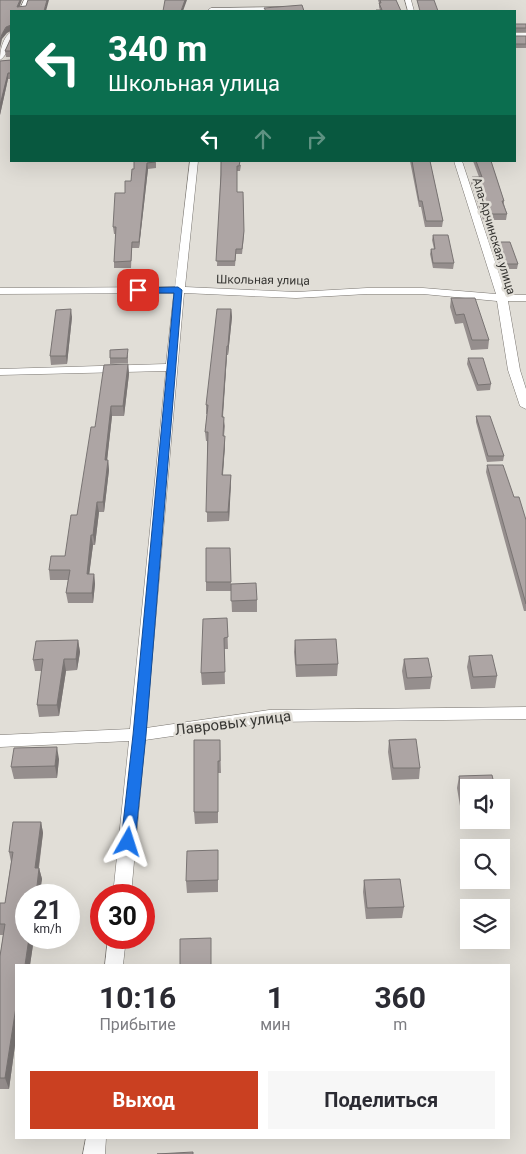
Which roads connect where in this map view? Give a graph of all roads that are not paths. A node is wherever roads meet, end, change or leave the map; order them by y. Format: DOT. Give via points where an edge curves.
graph roads {
  1 [pos="292,7"];
  2 [pos="231,10"];
  3 [pos="10,36"];
  4 [pos="0,60"];
  5 [pos="194,162"];
  6 [pos="458,162"];
  7 [pos="178,290"];
  8 [pos="0,291"];
  9 [pos="502,298"];
  10 [pos="526,298"];
  11 [pos="172,367"];
  12 [pos="0,372"];
  13 [pos="526,406"];
  14 [pos="526,713"];
  15 [pos="139,735"];
  16 [pos="0,741"];
  17 [pos="123,884"];
  18 [pos="116,949"];
  19 [pos="114,964"];
  20 [pos="96,1139"];
  21 [pos="94,1154"];
  1 -- 2 [label="street"];
  3 -- 4 [label="street"];
  5 -- 7 [label="street"];
  6 -- 9 [label="street, Ала-Арчинская улица"];
  7 -- 8 [label="street, Школьная улица"];
  7 -- 9 [label="street, Школьная улица" via="296,295 422,291"];
  7 -- 11 [label="street"];
  9 -- 10 [label="street, Школьная улица"];
  9 -- 13 [label="street, Ала-Арчинская улица" via="514,370"];
  11 -- 12 [label="street"];
  11 -- 15 [label="street"];
  14 -- 15 [label="street, Лавровых улица" via="269,716"];
  15 -- 16 [label="street, Лавровых улица"];
  15 -- 17 [label="street"];
  18 -- 19 [label="street"];
  20 -- 21 [label="street"];
}
